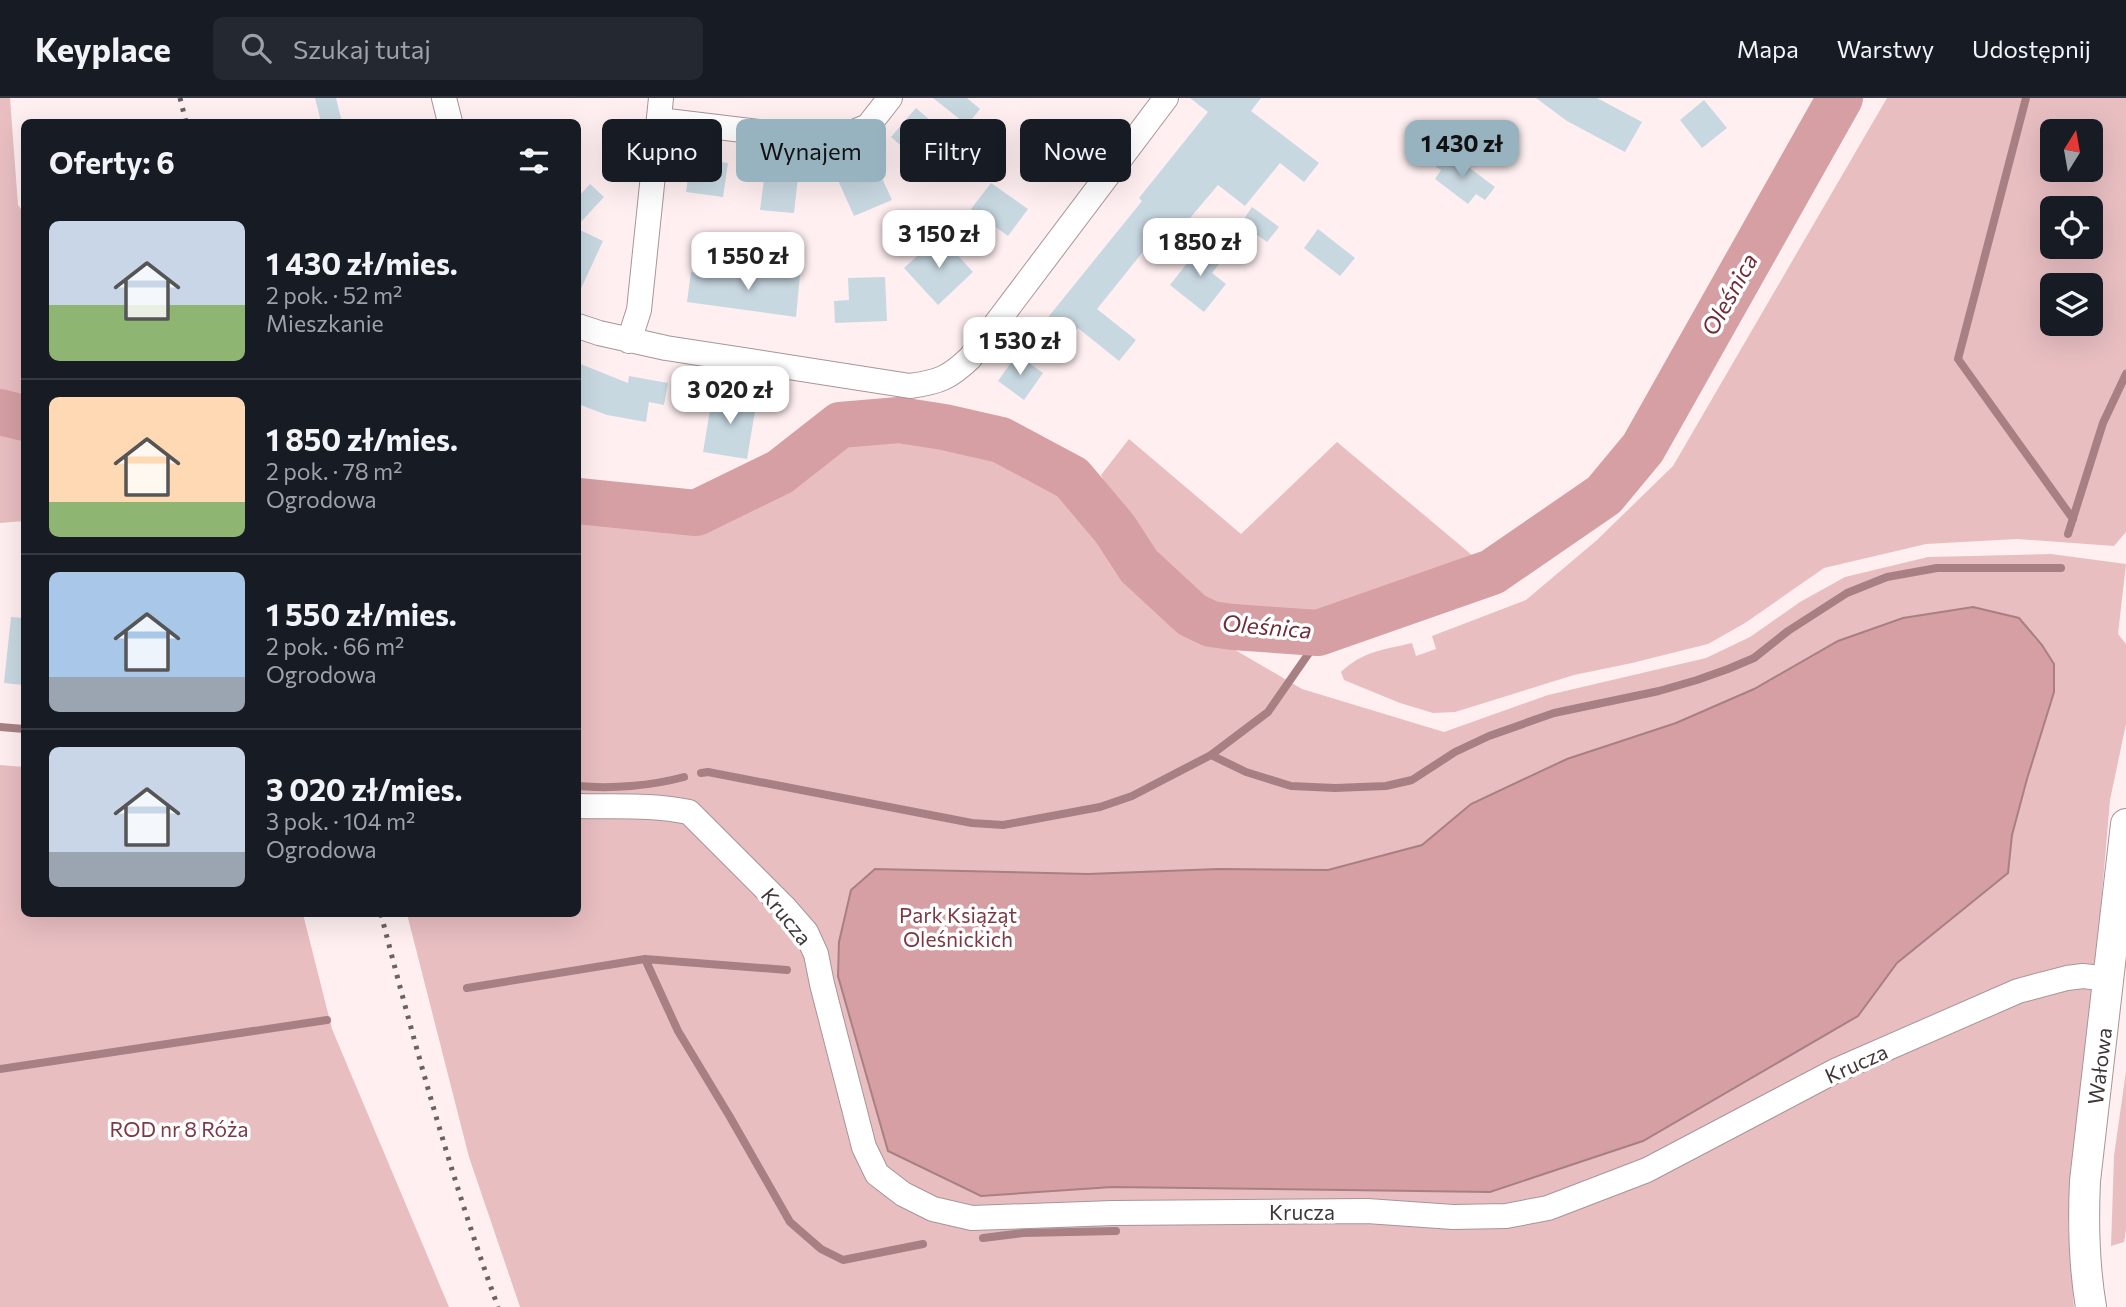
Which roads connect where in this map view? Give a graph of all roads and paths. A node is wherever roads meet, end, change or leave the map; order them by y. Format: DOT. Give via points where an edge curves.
graph roads {
  1 [pos="444,98"];
  2 [pos="890,98"];
  3 [pos="1166,98"];
  4 [pos="660,109"];
  5 [pos="449,119"];
  6 [pos="581,327"];
  7 [pos="629,341"];
  8 [pos="581,806"];
  9 [pos="2126,824"];
  10 [pos="2109,979"];
  11 [pos="2091,1307"];
  1 -- 5 [label="street"];
  2 -- 4 [label="street" via="868,126 841,137 817,139"];
  3 -- 7 [label="street" via="970,358 942,379 911,386"];
  4 -- 7 [label="street" via="639,310"];
  6 -- 7 [label="street"];
  8 -- 10 [label="street, Krucza" via="689,812 786,908 806,932 816,954 864,1147 877,1174 933,1209 972,1218 1354,1211 1453,1217 1506,1216 1548,1208 1647,1170 1835,1071 2018,991 2067,978"];
  9 -- 10 [label="street, Wałowa"];
  10 -- 11 [label="street, Wałowa" via="2085,1181 2085,1271"];
}
